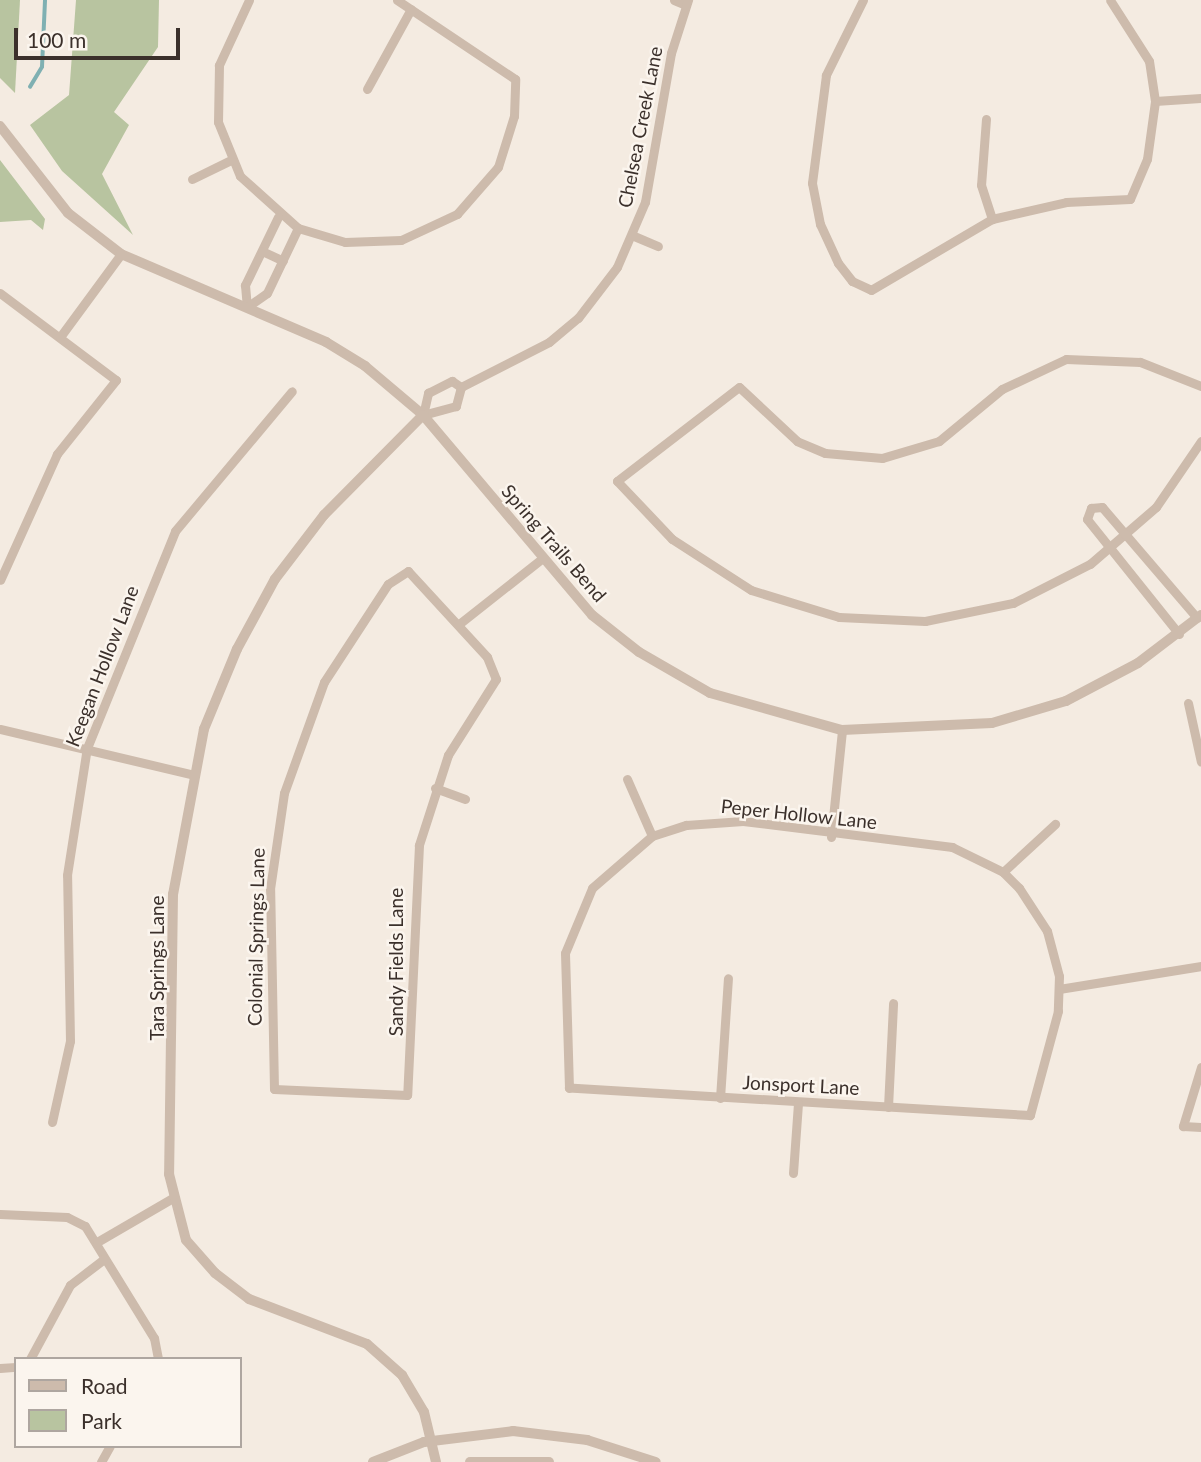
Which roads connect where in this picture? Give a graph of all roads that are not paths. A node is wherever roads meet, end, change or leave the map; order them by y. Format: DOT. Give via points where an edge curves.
graph roads {
  1 [pos="249,0"];
  2 [pos="397,0"];
  3 [pos="674,0"];
  4 [pos="863,0"];
  5 [pos="1110,0"];
  6 [pos="687,3"];
  7 [pos="411,9"];
  8 [pos="367,89"];
  9 [pos="1201,98"];
  10 [pos="1155,101"];
  11 [pos="986,118"];
  12 [pos="0,126"];
  13 [pos="231,160"];
  14 [pos="192,179"];
  15 [pos="278,217"];
  16 [pos="992,219"];
  17 [pos="298,228"];
  18 [pos="634,236"];
  19 [pos="658,246"];
  20 [pos="262,251"];
  21 [pos="121,254"];
  22 [pos="283,261"];
  23 [pos="0,293"];
  24 [pos="247,307"];
  25 [pos="61,337"];
  26 [pos="1201,386"];
  27 [pos="461,387"];
  28 [pos="292,391"];
  29 [pos="423,415"];
  30 [pos="1201,441"];
  31 [pos="1128,535"];
  32 [pos="1110,549"];
  33 [pos="540,560"];
  34 [pos="0,580"];
  35 [pos="1199,617"];
  36 [pos="459,624"];
  37 [pos="1179,634"];
  38 [pos="1188,703"];
  39 [pos="0,729"];
  40 [pos="842,730"];
  41 [pos="87,748"];
  42 [pos="1201,762"];
  43 [pos="191,774"];
  44 [pos="626,779"];
  45 [pos="435,788"];
  46 [pos="465,799"];
  47 [pos="1055,824"];
  48 [pos="652,836"];
  49 [pos="831,837"];
  50 [pos="1003,872"];
  51 [pos="1201,966"];
  52 [pos="727,978"];
  53 [pos="1059,989"];
  54 [pos="893,1003"];
  55 [pos="1201,1067"];
  56 [pos="569,1088"];
  57 [pos="407,1095"];
  58 [pos="720,1098"];
  59 [pos="798,1103"];
  60 [pos="888,1108"];
  61 [pos="1030,1115"];
  62 [pos="52,1122"];
  63 [pos="1201,1127"];
  64 [pos="793,1173"];
  65 [pos="171,1199"];
  66 [pos="0,1214"];
  67 [pos="97,1242"];
  68 [pos="104,1259"];
  69 [pos="31,1357"];
  70 [pos="158,1357"];
  71 [pos="432,1441"];
  72 [pos="373,1462"];
  73 [pos="436,1462"];
  74 [pos="470,1462"];
  75 [pos="549,1462"];
  76 [pos="653,1462"];
  1 -- 13 [label="street" via="219,65 218,122"];
  2 -- 7 [label="street"];
  3 -- 6 [label="street"];
  4 -- 16 [label="street" via="826,75 812,183 820,224 838,262 852,281 871,290"];
  5 -- 10 [label="street" via="1149,61"];
  6 -- 18 [label="street, Chelsea Creek Lane"];
  7 -- 8 [label="street"];
  7 -- 17 [label="street" via="515,79 514,116 498,167 457,214 401,240 372,244"];
  9 -- 10 [label="street"];
  10 -- 16 [label="street" via="1147,159 1130,199 1066,202"];
  11 -- 16 [label="street" via="981,185"];
  12 -- 21 [label="street, Spring Trails Bend" via="68,213"];
  13 -- 14 [label="street"];
  13 -- 15 [label="street"];
  15 -- 17 [label="street"];
  15 -- 20 [label="street"];
  17 -- 22 [label="street"];
  18 -- 19 [label="street"];
  18 -- 27 [label="street, Chelsea Creek Lane" via="578,318 517,363"];
  20 -- 22 [label="street"];
  20 -- 24 [label="street" via="245,285"];
  21 -- 24 [label="street, Spring Trails Bend"];
  21 -- 25 [label="street"];
  22 -- 24 [label="street" via="267,293"];
  23 -- 25 [label="street"];
  24 -- 29 [label="street, Spring Trails Bend" via="336,348"];
  25 -- 34 [label="street" via="116,380 57,454"];
  26 -- 32 [label="street" via="1140,362 1066,359 1012,382 939,441 882,458 825,453 797,441 739,387 617,481 671,539 710,568 772,598 839,617 891,622 969,615 1054,584"];
  27 -- 29 [label="street, Chelsea Creek Lane" via="456,406"];
  27 -- 29 [label="street, Chelsea Creek Lane" via="452,381 438,384 428,393"];
  28 -- 41 [label="street, Keegan Hollow Lane" via="176,531"];
  29 -- 33 [label="street, Spring Trails Bend"];
  29 -- 43 [label="street, Tara Springs Lane" via="324,515 275,579 220,686"];
  30 -- 31 [label="street" via="1182,474"];
  31 -- 32 [label="street"];
  31 -- 32 [label="street" via="1102,507 1091,508 1087,519"];
  31 -- 35 [label="street"];
  32 -- 37 [label="street"];
  33 -- 36 [label="street"];
  33 -- 40 [label="street, Spring Trails Bend" via="592,615 698,686 787,719"];
  35 -- 37 [label="street, Spring Trails Bend"];
  36 -- 45 [label="street, Sandy Fields Lane" via="488,657 496,679 465,722"];
  36 -- 57 [label="street, Colonial Springs Lane" via="408,571 388,584 324,682 284,793 270,889 274,1089"];
  37 -- 40 [label="street, Spring Trails Bend" via="1066,701 992,723"];
  38 -- 42 [label="street"];
  39 -- 41 [label="street"];
  40 -- 49 [label="street"];
  41 -- 43 [label="street"];
  41 -- 62 [label="street, Keegan Hollow Lane" via="67,875 70,1041"];
  43 -- 65 [label="street, Tara Springs Lane" via="173,894"];
  44 -- 48 [label="street"];
  45 -- 46 [label="street"];
  45 -- 57 [label="street, Sandy Fields Lane" via="413,879 415,1004"];
  47 -- 50 [label="street"];
  48 -- 49 [label="street, Peper Hollow Lane" via="718,821"];
  48 -- 56 [label="street, Peper Hollow Lane" via="592,888 574,924 565,965"];
  49 -- 50 [label="street, Peper Hollow Lane" via="952,847"];
  50 -- 53 [label="street, Peper Hollow Lane" via="1047,932"];
  51 -- 53 [label="street"];
  52 -- 58 [label="street"];
  53 -- 61 [label="street, Peper Hollow Lane"];
  54 -- 60 [label="street"];
  55 -- 63 [label="street" via="1183,1126"];
  56 -- 58 [label="street, Jonsport Lane"];
  58 -- 59 [label="street, Jonsport Lane"];
  59 -- 60 [label="street, Jonsport Lane"];
  59 -- 64 [label="street"];
  60 -- 61 [label="street, Jonsport Lane"];
  65 -- 67 [label="street"];
  65 -- 71 [label="street, Tara Springs Lane" via="186,1240 249,1298 367,1343 391,1363 419,1400"];
  66 -- 67 [label="street" via="67,1217"];
  67 -- 68 [label="street"];
  68 -- 69 [label="street" via="71,1285"];
  68 -- 70 [label="street" via="154,1338"];
  71 -- 72 [label="street"];
  71 -- 73 [label="street, Tara Springs Lane"];
  71 -- 76 [label="street" via="542,1433"];
  74 -- 75 [label="street"];
}
